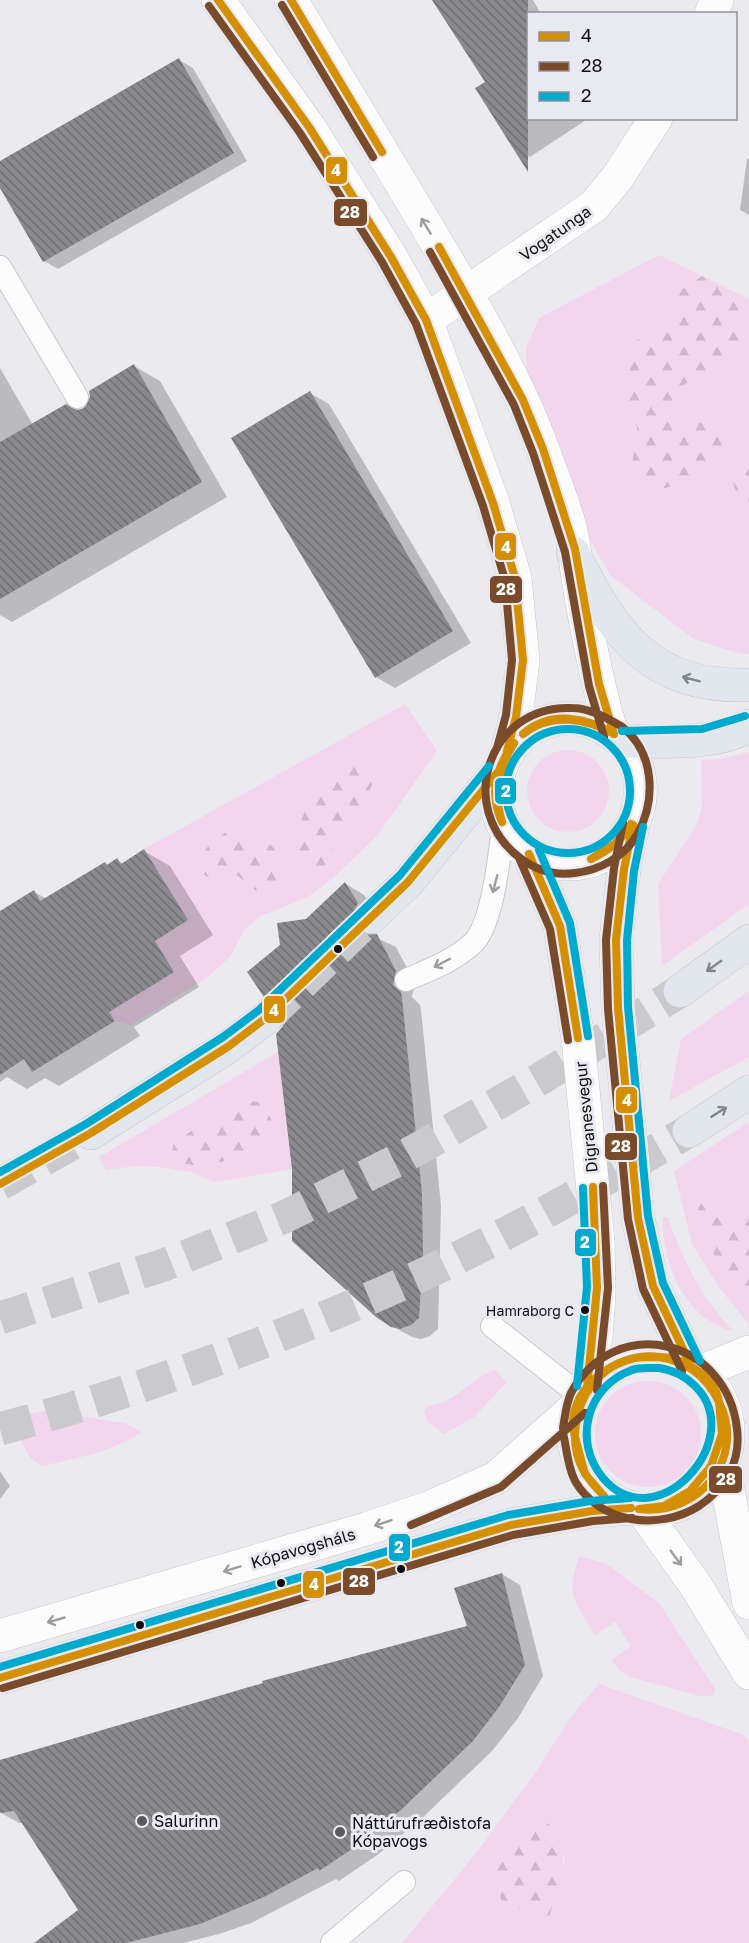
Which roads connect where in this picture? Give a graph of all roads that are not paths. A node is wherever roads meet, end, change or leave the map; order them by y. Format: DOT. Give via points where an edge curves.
graph roads {
  1 [pos="218,0"];
  2 [pos="291,0"];
  3 [pos="655,120"];
  4 [pos="0,267"];
  5 [pos="467,294"];
  6 [pos="426,320"];
  7 [pos="77,398"];
  8 [pos="573,553"];
  9 [pos="749,685"];
  10 [pos="749,726"];
  11 [pos="618,738"];
  12 [pos="502,762"];
  13 [pos="633,825"];
  14 [pos="503,826"];
  15 [pos="529,854"];
  16 [pos="371,917"];
  17 [pos="749,942"];
  18 [pos="406,980"];
  19 [pos="680,991"];
  20 [pos="269,1022"];
  21 [pos="749,1092"];
  22 [pos="689,1131"];
  23 [pos="91,1133"];
  24 [pos="492,1326"];
  25 [pos="749,1352"];
  26 [pos="695,1369"];
  27 [pos="582,1396"];
  28 [pos="733,1446"];
  29 [pos="636,1509"];
  30 [pos="749,1603"];
  31 [pos="0,1636"];
  32 [pos="749,1673"];
  33 [pos="0,1678"];
  34 [pos="404,1882"];
  35 [pos="332,1943"];
  1 -- 6 [label="street" via="309,127"];
  5 -- 2 [label="street, one-way"];
  3 -- 5 [label="street, Vogatunga" via="594,206"];
  4 -- 7 [label="lane"];
  5 -- 6 [label="street, Vogatunga"];
  5 -- 8 [label="street" via="523,400 558,493"];
  6 -- 12 [label="street" via="493,503 515,578 523,660 516,717"];
  9 -- 8 [label="main road, one-way" via="692,680 644,656 600,606"];
  8 -- 11 [label="street" via="599,684"];
  10 -- 11 [label="main road" via="714,738"];
  11 -- 12 [label="street" via="593,722 569,718 545,721 524,733"];
  11 -- 13 [label="street" via="631,753 640,776 640,801"];
  12 -- 14 [label="street" via="495,791"];
  12 -- 16 [label="main road" via="408,882"];
  13 -- 15 [label="street" via="619,844 599,857 576,864 552,862"];
  13 -- 26 [label="street" via="616,940 618,1008 638,1218 653,1286"];
  14 -- 15 [label="street"];
  14 -- 18 [label="lane, one-way" via="497,880 481,932 462,951"];
  15 -- 27 [label="street, Digranesvegur" via="561,926 578,1039 598,1251 596,1337"];
  17 -- 19 [label="main road, one-way"];
  20 -- 23 [label="main road"];
  22 -- 21 [label="main road, one-way"];
  24 -- 27 [label="lane"];
  25 -- 26 [label="street"];
  26 -- 27 [label="street" via="669,1357 646,1355 623,1360 603,1371"];
  26 -- 28 [label="street" via="714,1388 724,1407"];
  27 -- 29 [label="street" via="573,1430 576,1457 588,1480 607,1498"];
  27 -- 31 [label="street, Kópavogsháls, one-way" via="496,1478 428,1508"];
  28 -- 29 [label="street" via="710,1484 690,1500 667,1509"];
  28 -- 30 [label="street"];
  29 -- 32 [label="street, one-way" via="696,1586"];
  29 -- 33 [label="street" via="592,1511 511,1526"];
  34 -- 35 [label="lane"];
}
